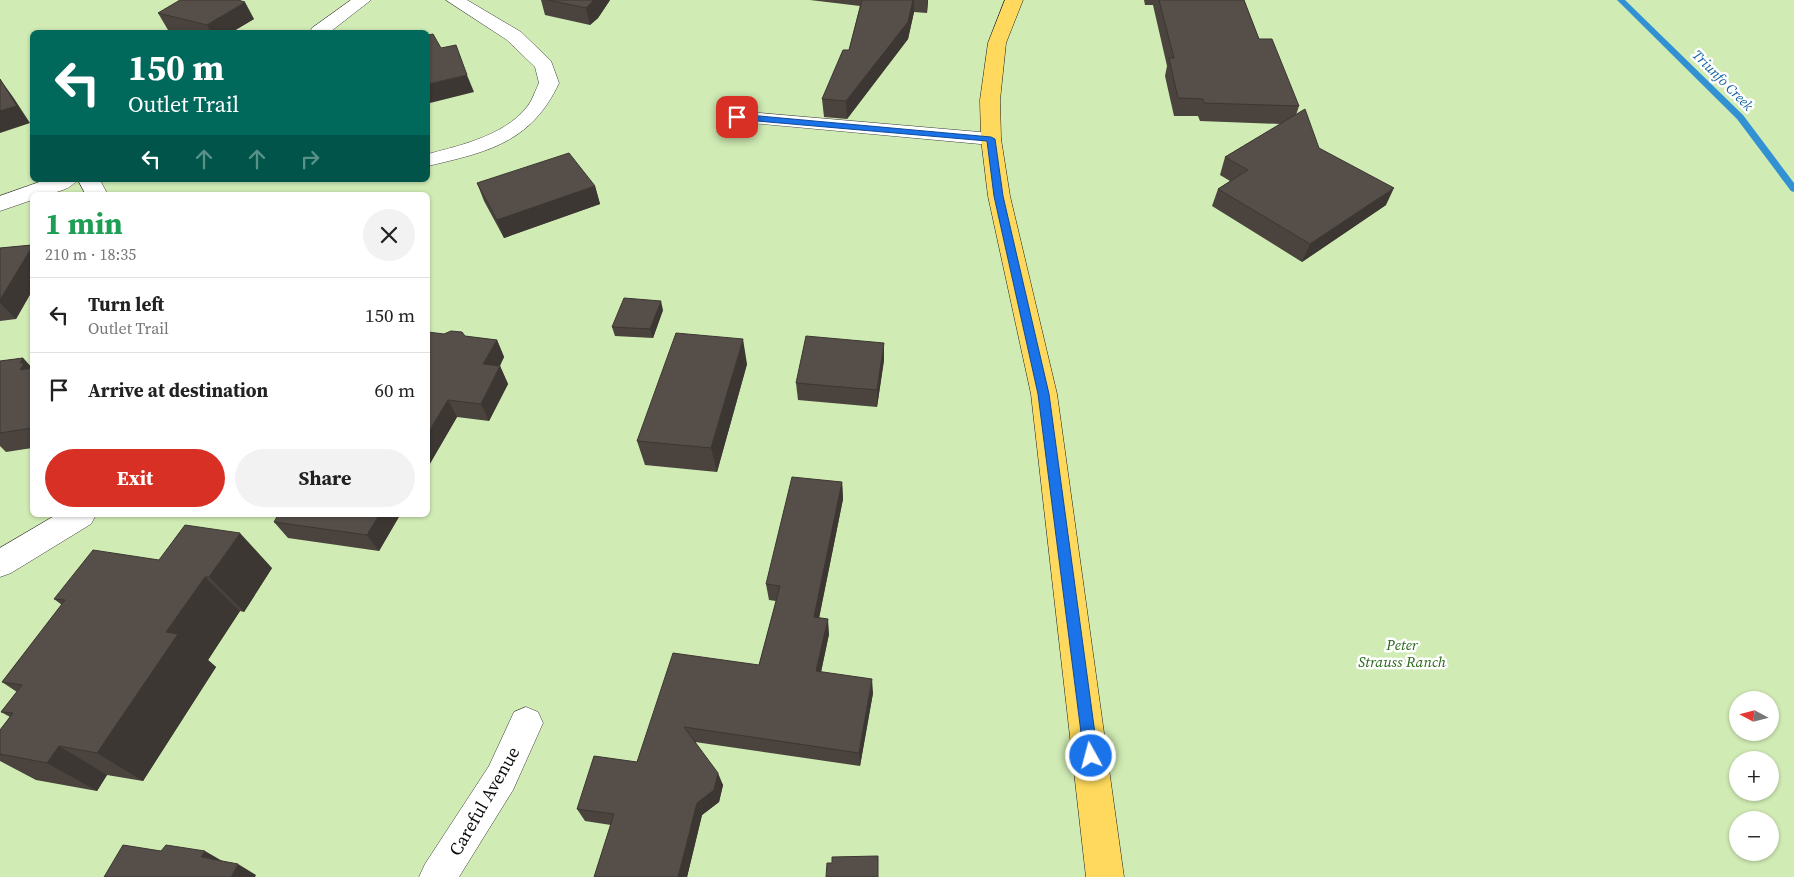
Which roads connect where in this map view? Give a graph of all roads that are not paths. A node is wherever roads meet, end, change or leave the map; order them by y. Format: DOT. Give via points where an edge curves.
graph roads {
  1 [pos="362,0"];
  2 [pos="455,0"];
  3 [pos="1014,0"];
  4 [pos="322,30"];
  5 [pos="737,117"];
  6 [pos="991,139"];
  7 [pos="430,160"];
  8 [pos="60,182"];
  9 [pos="33,192"];
  10 [pos="30,193"];
  11 [pos="0,204"];
  12 [pos="78,517"];
  13 [pos="0,564"];
  14 [pos="526,723"];
  15 [pos="438,877"];
  16 [pos="1105,877"];
  1 -- 4 [label="street"];
  2 -- 7 [label="street" via="514,36 544,65 549,83 538,106 516,128 466,151"];
  3 -- 6 [label="main road" via="997,43 990,100"];
  5 -- 6 [label="street"];
  6 -- 16 [label="main road" via="999,196 1044,394"];
  8 -- 9 [label="street"];
  10 -- 11 [label="street"];
  12 -- 13 [label="street"];
  14 -- 15 [label="street, Careful Avenue" via="501,778"];
}
